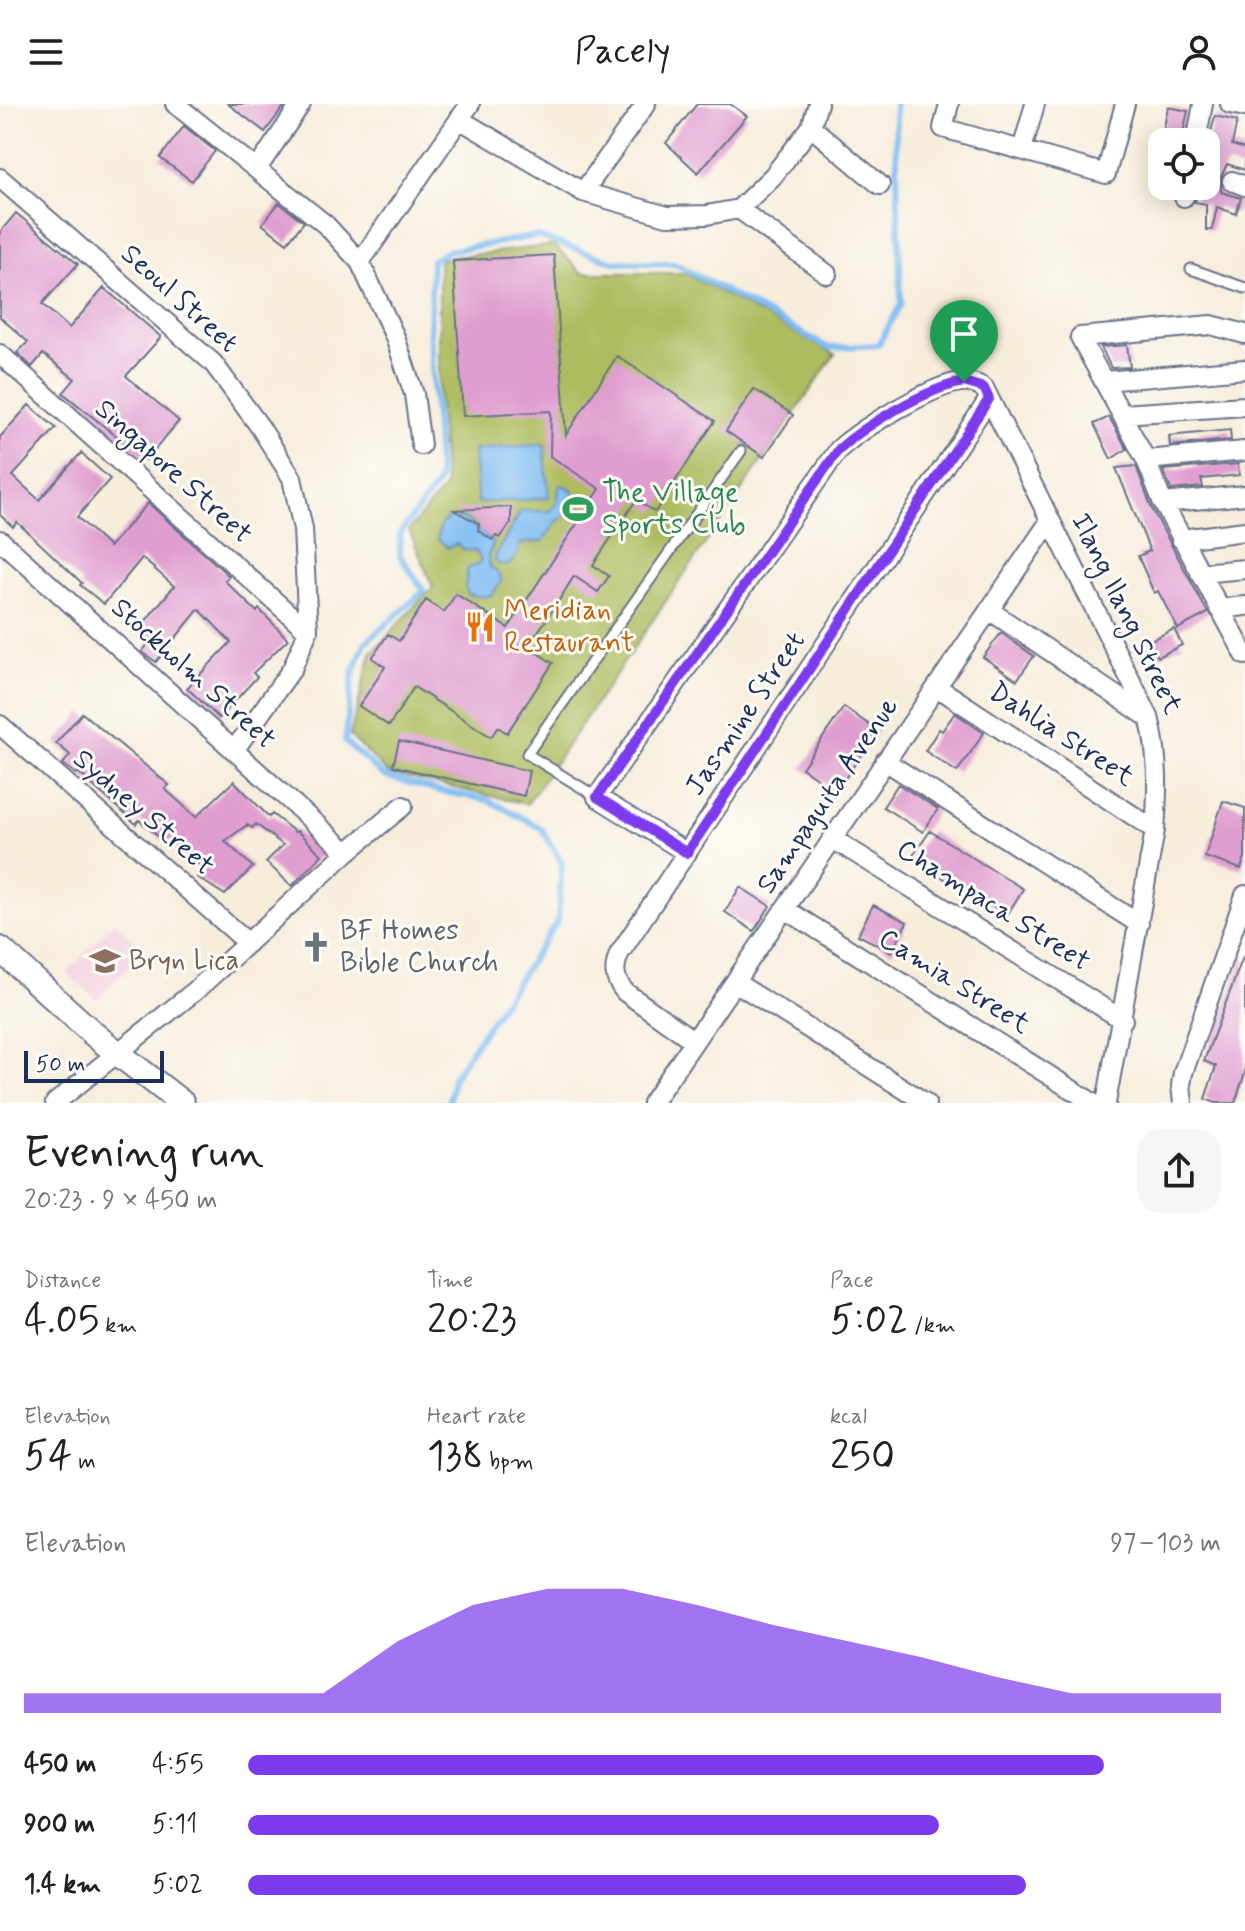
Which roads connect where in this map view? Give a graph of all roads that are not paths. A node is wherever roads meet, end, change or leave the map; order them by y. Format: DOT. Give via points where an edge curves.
graph roads {
  1 [pos="175,104"];
  2 [pos="301,104"];
  3 [pos="646,104"];
  4 [pos="818,104"];
  5 [pos="949,104"];
  6 [pos="1035,104"];
  7 [pos="1125,104"];
  8 [pos="1203,104"];
  9 [pos="1230,104"];
  10 [pos="1245,107"];
  11 [pos="465,112"];
  12 [pos="811,127"];
  13 [pos="1199,128"];
  14 [pos="1022,150"];
  15 [pos="257,169"];
  16 [pos="0,178"];
  17 [pos="880,185"];
  18 [pos="583,192"];
  19 [pos="739,209"];
  20 [pos="360,262"];
  21 [pos="1191,269"];
  22 [pos="827,274"];
  23 [pos="1245,288"];
  24 [pos="1245,334"];
  25 [pos="0,354"];
  26 [pos="1245,369"];
  27 [pos="1104,381"];
  28 [pos="989,399"];
  29 [pos="1245,406"];
  30 [pos="1122,414"];
  31 [pos="421,445"];
  32 [pos="741,451"];
  33 [pos="1245,451"];
  34 [pos="1146,460"];
  35 [pos="1245,495"];
  36 [pos="1163,503"];
  37 [pos="1050,521"];
  38 [pos="1245,531"];
  39 [pos="1181,539"];
  40 [pos="0,540"];
  41 [pos="1245,569"];
  42 [pos="1200,573"];
  43 [pos="1245,606"];
  44 [pos="1219,609"];
  45 [pos="989,610"];
  46 [pos="308,631"];
  47 [pos="1245,655"];
  48 [pos="937,687"];
  49 [pos="1149,717"];
  50 [pos="0,725"];
  51 [pos="235,749"];
  52 [pos="885,761"];
  53 [pos="597,797"];
  54 [pos="403,806"];
  55 [pos="1155,830"];
  56 [pos="833,839"];
  57 [pos="347,852"];
  58 [pos="687,853"];
  59 [pos="1245,895"];
  60 [pos="785,909"];
  61 [pos="1139,924"];
  62 [pos="248,943"];
  63 [pos="0,949"];
  64 [pos="735,982"];
  65 [pos="1123,1020"];
  66 [pos="694,1041"];
  67 [pos="119,1054"];
  68 [pos="55,1103"];
  69 [pos="182,1103"];
  70 [pos="652,1103"];
  71 [pos="926,1103"];
  72 [pos="1093,1103"];
  73 [pos="1106,1103"];
  74 [pos="1183,1103"];
  1 -- 15 [label="street"];
  2 -- 15 [label="street"];
  3 -- 18 [label="street"];
  4 -- 12 [label="street"];
  5 -- 14 [label="street" via="943,128"];
  6 -- 14 [label="street"];
  7 -- 14 [label="street" via="1106,174"];
  8 -- 13 [label="street"];
  9 -- 10 [label="street"];
  11 -- 18 [label="street"];
  11 -- 20 [label="street"];
  12 -- 17 [label="street"];
  12 -- 19 [label="street"];
  15 -- 20 [label="street" via="326,225"];
  16 -- 46 [label="street, Seoul Street" via="213,363 260,427 292,478 303,529"];
  18 -- 19 [label="street" via="667,216"];
  19 -- 22 [label="street"];
  20 -- 31 [label="street" via="395,337"];
  21 -- 23 [label="lane"];
  24 -- 27 [label="street" via="1211,325 1080,337"];
  25 -- 46 [label="street, Singapore Street"];
  26 -- 27 [label="street"];
  27 -- 30 [label="street"];
  28 -- 37 [label="street, Ilang Ilang Street"];
  28 -- 53 [label="street" via="975,383 949,384 875,422 839,449"];
  28 -- 58 [label="street, Jasmine Street"];
  29 -- 30 [label="street"];
  30 -- 34 [label="street"];
  32 -- 53 [label="lane" via="527,754"];
  33 -- 34 [label="street"];
  34 -- 36 [label="street"];
  35 -- 36 [label="street"];
  36 -- 39 [label="street"];
  37 -- 45 [label="street, Sampaguita Avenue"];
  37 -- 49 [label="street, Ilang Ilang Street"];
  38 -- 39 [label="street"];
  39 -- 42 [label="street"];
  40 -- 51 [label="street, Stockholm Street"];
  41 -- 42 [label="street"];
  42 -- 44 [label="street"];
  43 -- 44 [label="street"];
  44 -- 47 [label="street"];
  45 -- 48 [label="street, Sampaguita Avenue"];
  45 -- 49 [label="street"];
  46 -- 51 [label="street, Seoul Street" via="292,669"];
  48 -- 52 [label="street, Sampaguita Avenue"];
  48 -- 55 [label="street, Dahlia Street"];
  49 -- 55 [label="street, Ilang Ilang Street" via="1158,771"];
  50 -- 62 [label="street, Sydney Street"];
  51 -- 57 [label="street, Stockholm Street"];
  52 -- 56 [label="street, Sampaguita Avenue"];
  52 -- 61 [label="street"];
  53 -- 58 [label="street"];
  54 -- 57 [label="street"];
  55 -- 61 [label="street, Ilang Ilang Street"];
  56 -- 60 [label="street, Sampaguita Avenue"];
  56 -- 65 [label="street, Champaca Street"];
  57 -- 62 [label="street"];
  58 -- 66 [label="street, Jasmine Street" via="619,954 615,974 625,992"];
  59 -- 74 [label="street" via="1183,1073"];
  60 -- 64 [label="street, Sampaguita Avenue"];
  60 -- 72 [label="street, Camia Street"];
  61 -- 65 [label="street, Ilang Ilang Street"];
  62 -- 67 [label="street"];
  63 -- 67 [label="street"];
  64 -- 66 [label="street, Sampaguita Avenue"];
  64 -- 71 [label="street"];
  65 -- 73 [label="street, Ilang Ilang Street"];
  66 -- 70 [label="street, Sampaguita Avenue"];
  67 -- 68 [label="street"];
  67 -- 69 [label="street"];
}
